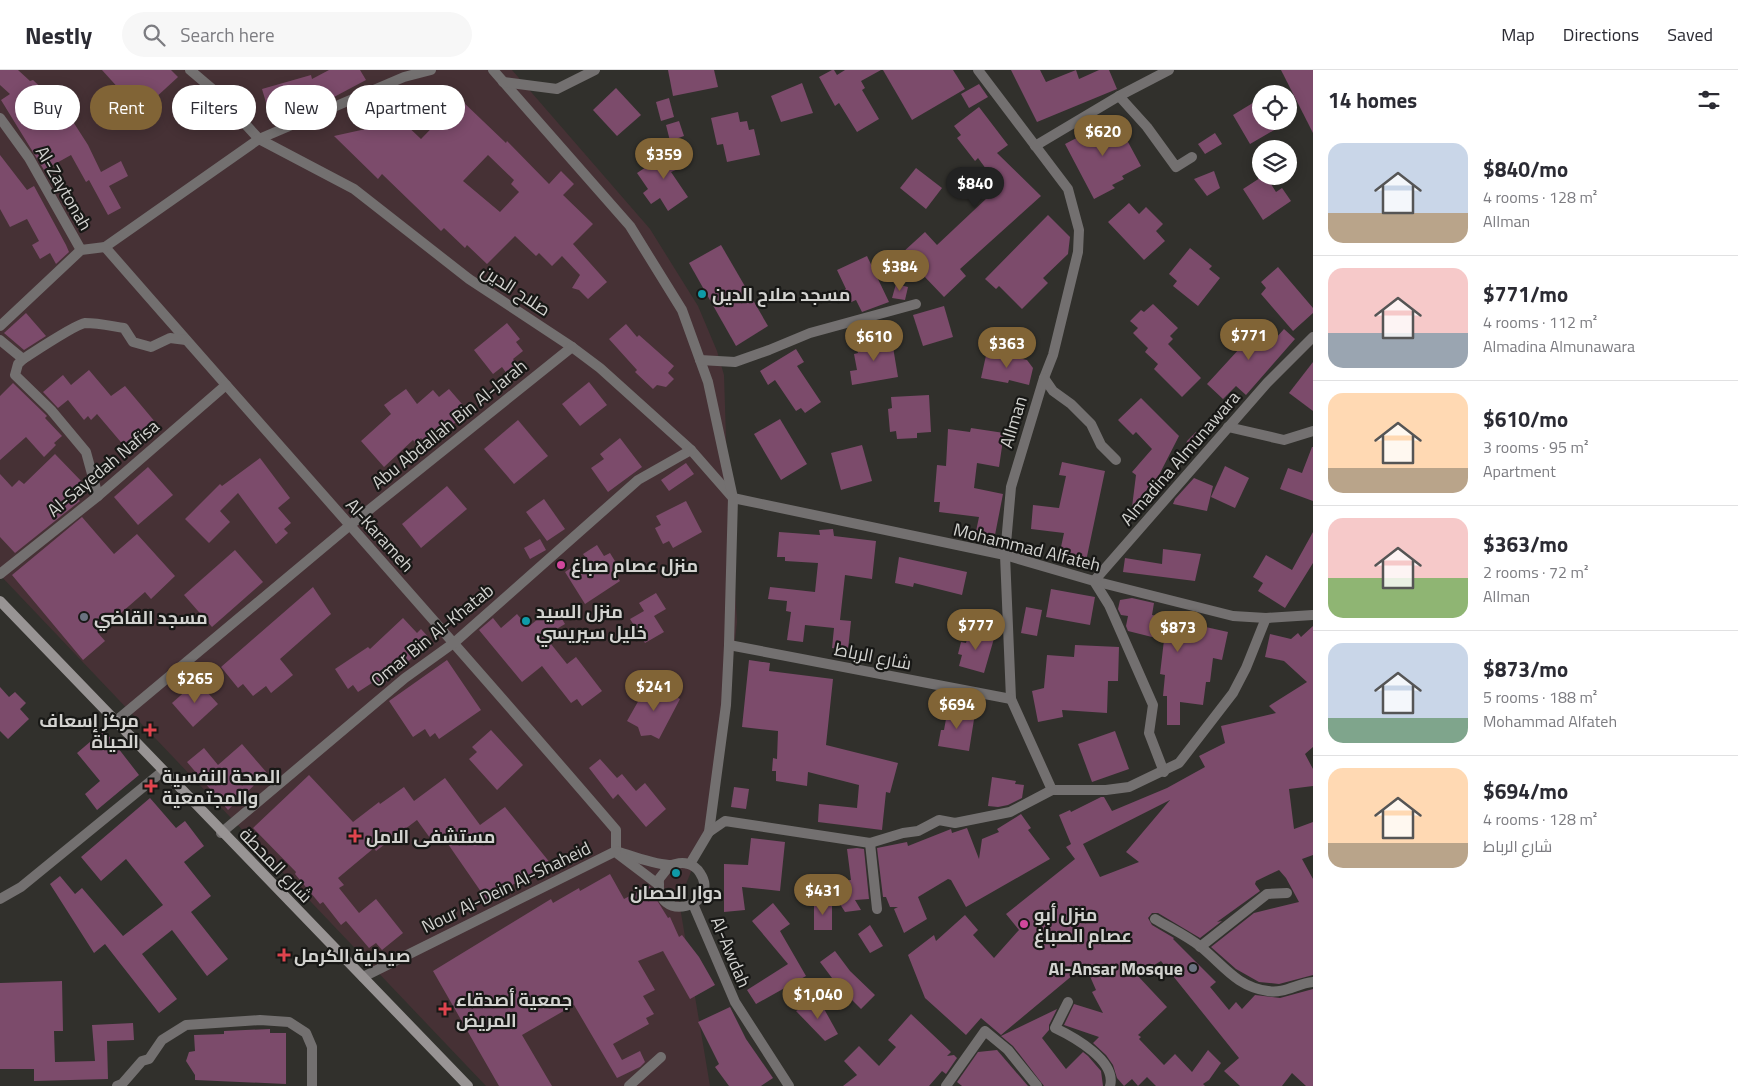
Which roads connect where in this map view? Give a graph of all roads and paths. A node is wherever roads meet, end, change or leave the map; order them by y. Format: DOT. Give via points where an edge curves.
graph roads {
  1 [pos="190,70"];
  2 [pos="431,70"];
  3 [pos="493,70"];
  4 [pos="595,70"];
  5 [pos="978,70"];
  6 [pos="1168,70"];
  7 [pos="504,84"];
  8 [pos="1119,96"];
  9 [pos="0,118"];
  10 [pos="259,140"];
  11 [pos="1035,146"];
  12 [pos="1192,157"];
  13 [pos="105,247"];
  14 [pos="81,250"];
  15 [pos="916,304"];
  16 [pos="0,326"];
  17 [pos="1313,337"];
  18 [pos="0,340"];
  19 [pos="186,340"];
  20 [pos="572,347"];
  21 [pos="24,360"];
  22 [pos="700,360"];
  23 [pos="1044,378"];
  24 [pos="226,385"];
  25 [pos="1228,427"];
  26 [pos="1313,431"];
  27 [pos="691,450"];
  28 [pos="1116,460"];
  29 [pos="98,496"];
  30 [pos="733,498"];
  31 [pos="349,526"];
  32 [pos="1005,555"];
  33 [pos="0,574"];
  34 [pos="1094,581"];
  35 [pos="0,601"];
  36 [pos="1313,615"];
  37 [pos="1266,618"];
  38 [pos="455,642"];
  39 [pos="729,646"];
  40 [pos="1011,699"];
  41 [pos="117,720"];
  42 [pos="163,772"];
  43 [pos="1164,772"];
  44 [pos="1052,790"];
  45 [pos="709,832"];
  46 [pos="221,833"];
  47 [pos="870,843"];
  48 [pos="616,852"];
  49 [pos="690,864"];
  50 [pos="670,865"];
  51 [pos="659,885"];
  52 [pos="1287,893"];
  53 [pos="0,899"];
  54 [pos="693,904"];
  55 [pos="878,909"];
  56 [pos="1155,919"];
  57 [pos="1200,946"];
  58 [pos="362,977"];
  59 [pos="1313,982"];
  60 [pos="1068,1002"];
  61 [pos="661,1057"];
  62 [pos="117,1086"];
  63 [pos="312,1086"];
  64 [pos="468,1086"];
  65 [pos="629,1086"];
  66 [pos="789,1086"];
  67 [pos="947,1086"];
  68 [pos="1037,1086"];
  69 [pos="1110,1086"];
  1 -- 10 [label="street" via="216,92"];
  2 -- 10 [label="street" via="404,77"];
  3 -- 7 [label="street"];
  4 -- 7 [label="street" via="557,89"];
  5 -- 11 [label="street, AlIman"];
  6 -- 8 [label="street"];
  7 -- 22 [label="street" via="630,226 682,310"];
  8 -- 11 [label="street"];
  8 -- 12 [label="street" via="1176,167"];
  9 -- 14 [label="street, Al-Zaytonah" via="29,158"];
  10 -- 13 [label="street"];
  10 -- 20 [label="street, صلاح الدين" via="354,189 469,279"];
  11 -- 23 [label="street, AlIman" via="1068,189 1079,230 1078,252 1053,355"];
  13 -- 14 [label="street"];
  13 -- 19 [label="street, Al-Karameh"];
  14 -- 16 [label="street"];
  15 -- 22 [label="street" via="810,332 735,362"];
  17 -- 25 [label="street, Almadina Almunawara"];
  18 -- 21 [label="street"];
  19 -- 21 [label="street" via="170,338 151,347 133,342 124,328 83,323 73,326 66,334"];
  19 -- 24 [label="street, Al-Karameh"];
  20 -- 27 [label="street, صلاح الدين"];
  20 -- 31 [label="street, Abu Abdallah Bin Al-Jarah"];
  21 -- 29 [label="street" via="18,364 15,375 51,410 86,452"];
  22 -- 30 [label="street" via="708,382"];
  23 -- 28 [label="street" via="1053,391 1091,424 1101,445"];
  23 -- 32 [label="street, AlIman" via="1011,487"];
  24 -- 29 [label="street, Al-Sayedah Nafisa"];
  24 -- 31 [label="street, Al-Karameh"];
  25 -- 26 [label="street" via="1284,440"];
  25 -- 34 [label="street, Almadina Almunawara"];
  27 -- 30 [label="street, صلاح الدين"];
  27 -- 38 [label="street, Omar Bin Al-Khatab" via="638,480"];
  29 -- 33 [label="street, Al-Sayedah Nafisa"];
  30 -- 32 [label="street, Mohammad Alfateh"];
  30 -- 39 [label="street"];
  31 -- 38 [label="street, Al-Karameh"];
  31 -- 41 [label="street, Abu Abdallah Bin Al-Jarah"];
  32 -- 34 [label="street, Mohammad Alfateh"];
  32 -- 40 [label="street, AlIman"];
  34 -- 37 [label="street, Mohammad Alfateh" via="1233,616"];
  34 -- 43 [label="street" via="1109,605 1153,705 1149,733"];
  35 -- 41 [label="main road, شارع المحطة"];
  36 -- 37 [label="street, Mohammad Alfateh"];
  37 -- 43 [label="street" via="1233,694 1179,763"];
  38 -- 46 [label="street, Omar Bin Al-Khatab" via="404,678"];
  38 -- 48 [label="street, Al-Karameh" via="616,830"];
  39 -- 40 [label="street, شارع الرباط"];
  39 -- 45 [label="street" via="726,705"];
  40 -- 44 [label="street, AlIman"];
  41 -- 42 [label="main road, شارع المحطة"];
  42 -- 46 [label="main road, شارع المحطة"];
  42 -- 53 [label="street" via="21,887"];
  43 -- 44 [label="street" via="1130,787 1073,792"];
  44 -- 47 [label="street" via="1010,812 955,823 939,820 918,832"];
  45 -- 47 [label="street" via="725,822"];
  45 -- 49 [label="street"];
  46 -- 58 [label="main road, شارع المحطة"];
  47 -- 55 [label="street"];
  48 -- 50 [label="street"];
  48 -- 51 [label="street, Nour Al-Dein Al-Shaheid"];
  48 -- 58 [label="street, Nour Al-Dein Al-Shaheid"];
  49 -- 50 [label="street"];
  49 -- 54 [label="street" via="700,873 704,887"];
  50 -- 51 [label="street" via="662,874"];
  51 -- 54 [label="street" via="664,900 670,905 686,907"];
  52 -- 57 [label="street" via="1267,894"];
  54 -- 66 [label="street, Al-Awdah" via="735,1002"];
  56 -- 57 [label="street"];
  57 -- 59 [label="street" via="1241,984 1269,992"];
  58 -- 64 [label="main road, شارع المحطة"];
  60 -- 69 [label="street" via="1055,1028 1082,1043 1096,1056 1108,1069"];
  61 -- 65 [label="street"];
  62 -- 63 [label="street" via="149,1059 162,1040 186,1025 260,1020 289,1022 306,1033 312,1047"];
  67 -- 68 [label="street" via="985,1031 1008,1050"];
}
